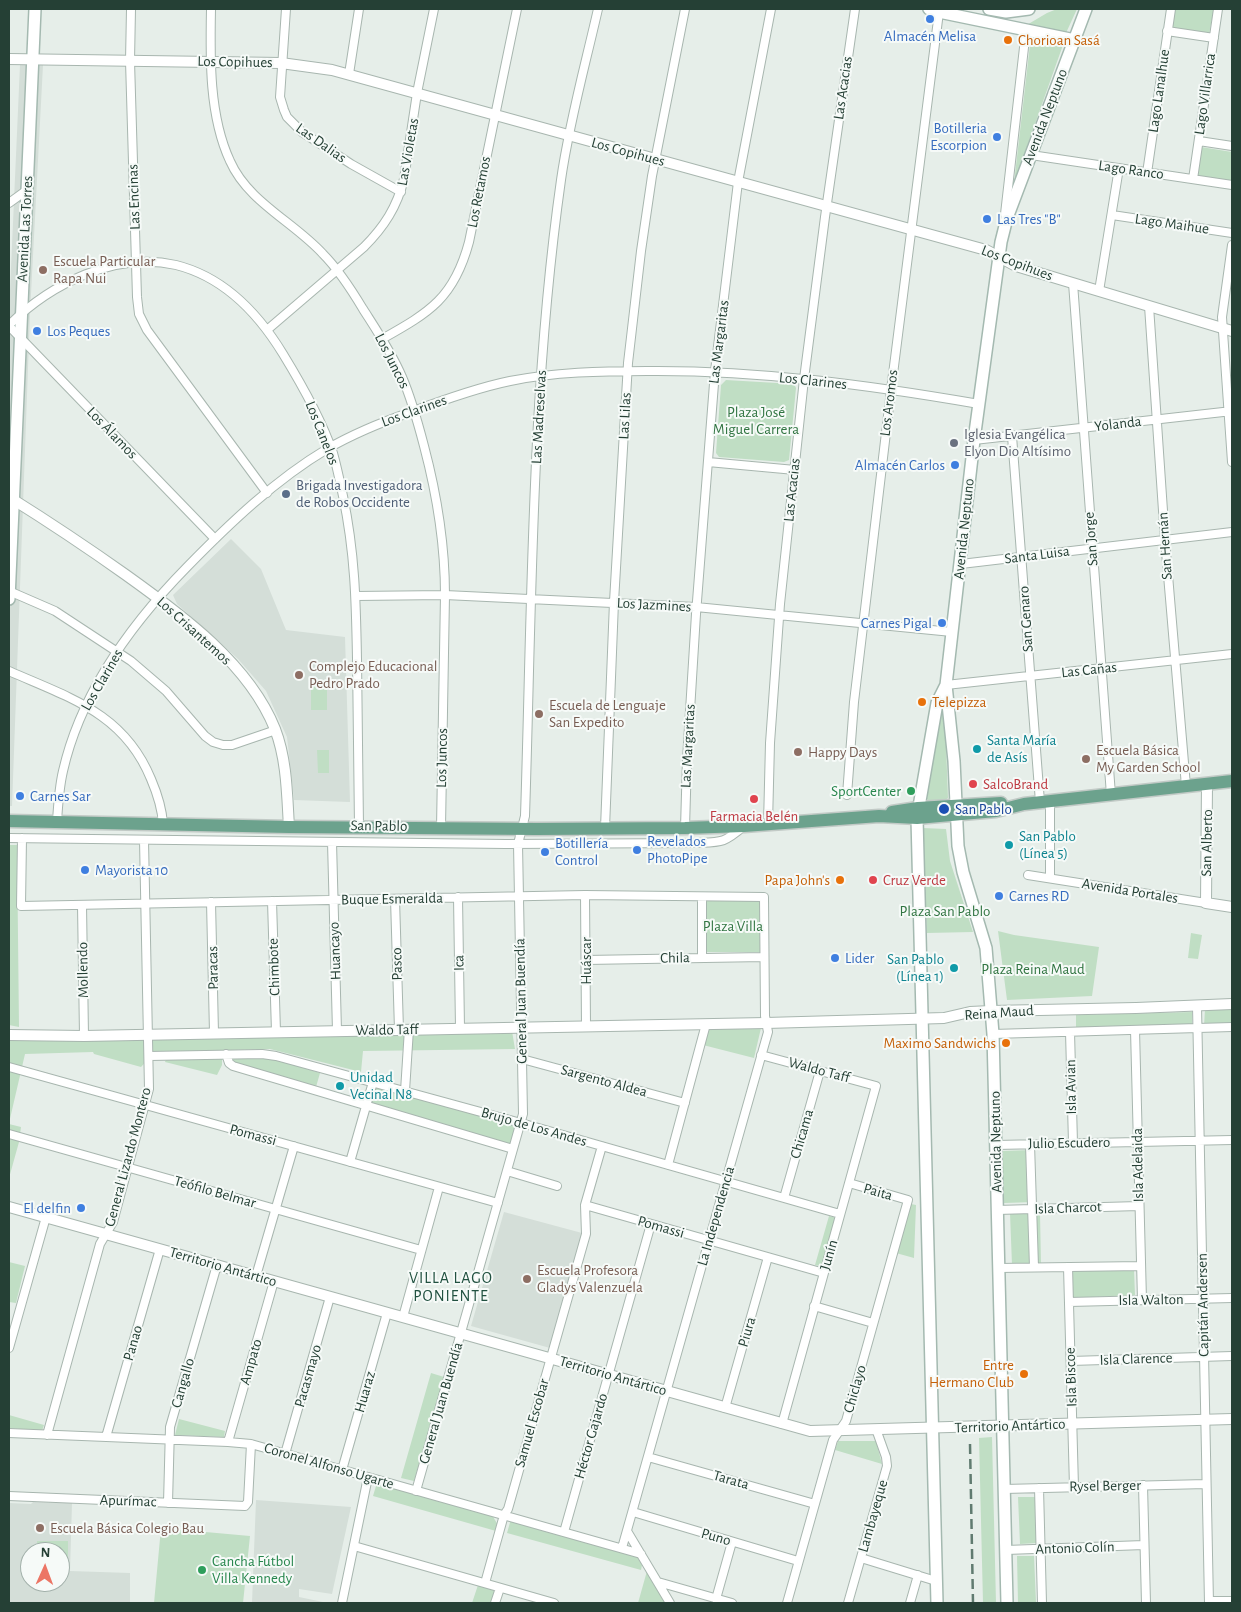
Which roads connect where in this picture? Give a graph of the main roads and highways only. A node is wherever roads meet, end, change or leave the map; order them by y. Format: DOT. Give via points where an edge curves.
graph roads {
  1 [pos="34,9"];
  2 [pos="990,9"];
  3 [pos="1030,9"];
  4 [pos="1086,9"];
  5 [pos="934,11"];
  6 [pos="1075,40"];
  7 [pos="11,499"];
  8 [pos="9,591"];
  9 [pos="9,599"];
  10 [pos="946,685"];
  11 [pos="1232,781"];
  12 [pos="957,810"];
  13 [pos="917,813"];
  14 [pos="9,821"];
  15 [pos="937,1603"];
  16 [pos="1007,1603"];
  1 -- 7 [label="main road, Avenida Las Torres"];
  2 -- 3 [label="main road" via="1006,12"];
  4 -- 6 [label="main road, Avenida Neptuno"];
  5 -- 6 [label="main road"];
  6 -- 10 [label="main road, Avenida Neptuno" via="1005,226 978,404"];
  7 -- 8 [label="main road, Avenida Las Torres"];
  8 -- 9 [label="main road, Avenida Las Torres"];
  10 -- 12 [label="main road, Avenida Neptuno"];
  10 -- 13 [label="main road, Avenida Neptuno" via="937,703"];
  11 -- 12 [label="main road, San Pablo" via="1024,804 998,803"];
  12 -- 13 [label="main road, San Pablo"];
  12 -- 16 [label="main road, Avenida Neptuno" via="961,863 986,948 993,1034"];
  13 -- 14 [label="main road, San Pablo" via="898,810 880,816 686,828 290,827"];
  13 -- 15 [label="main road, Avenida Neptuno"];
}
